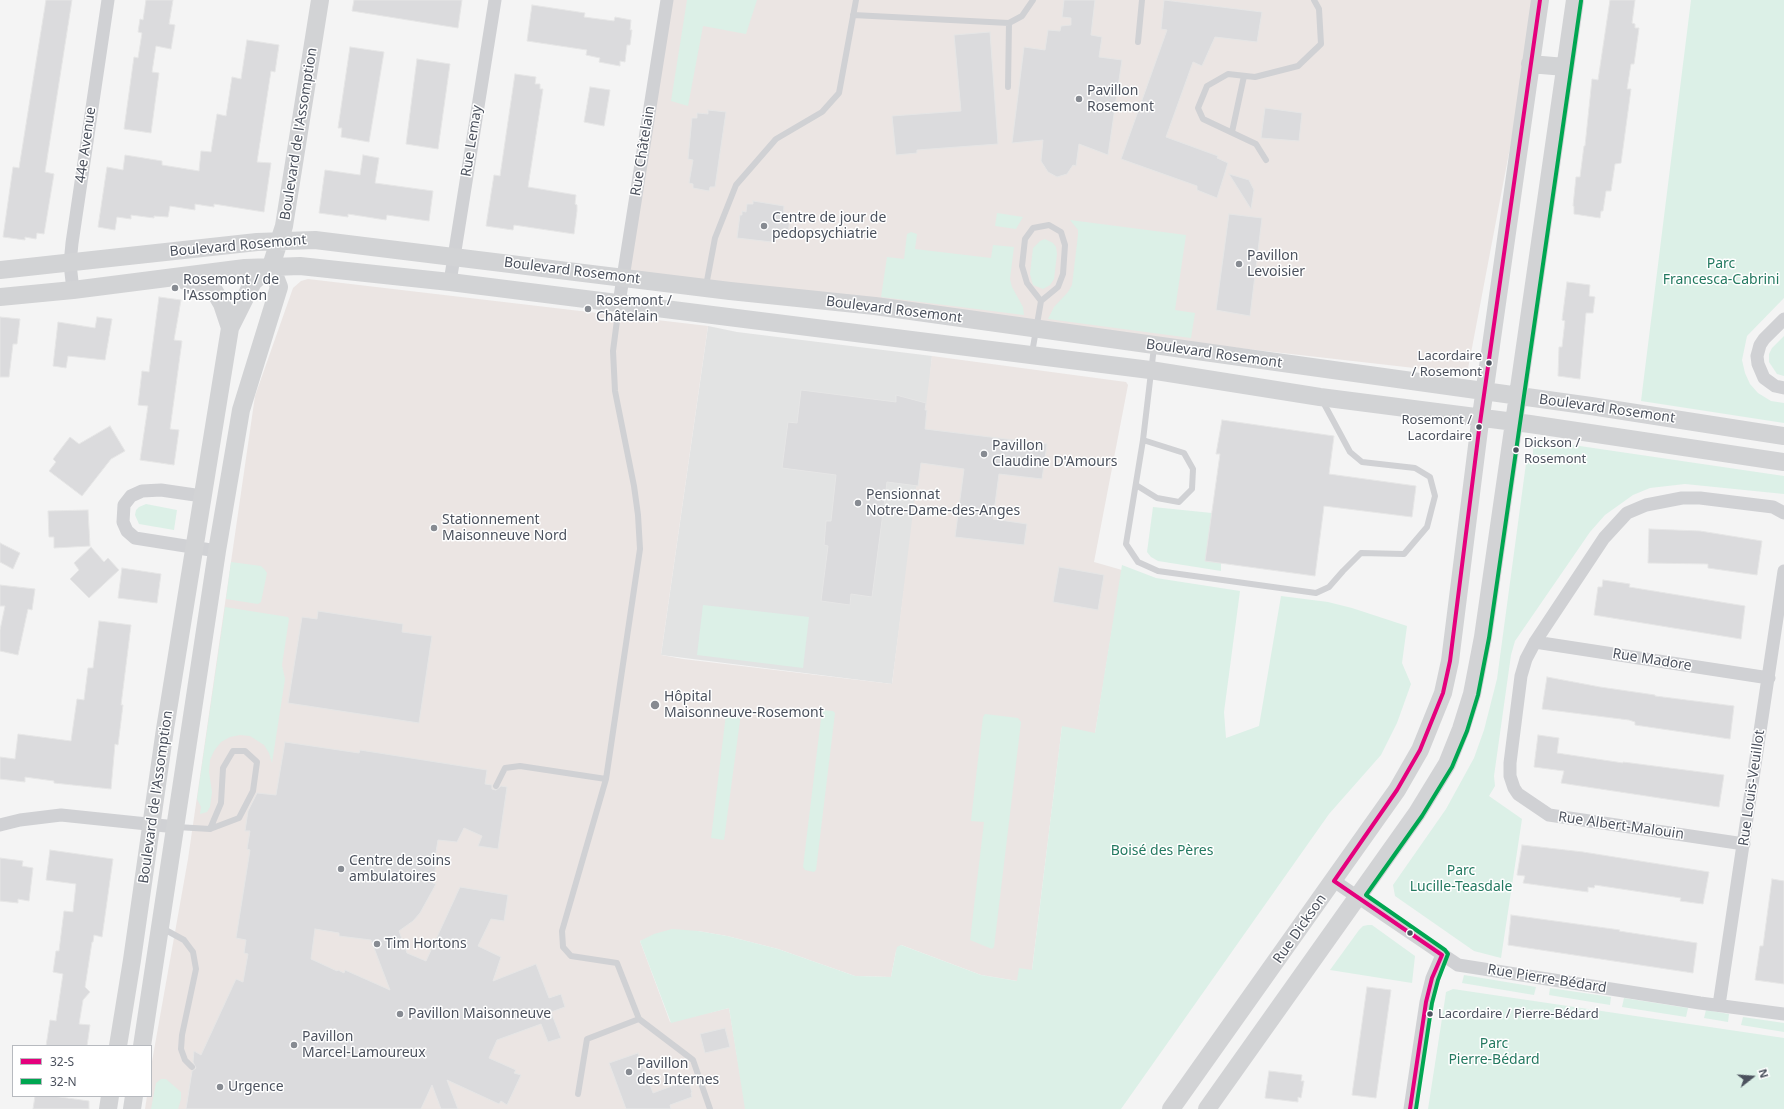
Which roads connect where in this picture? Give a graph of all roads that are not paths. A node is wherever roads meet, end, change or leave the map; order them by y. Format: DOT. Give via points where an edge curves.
graph roads {
  1 [pos="108,0"];
  2 [pos="320,0"];
  3 [pos="495,0"];
  4 [pos="667,0"];
  5 [pos="856,0"];
  6 [pos="1033,0"];
  7 [pos="1142,0"];
  8 [pos="1314,0"];
  9 [pos="1540,0"];
  10 [pos="1575,0"];
  11 [pos="853,15"];
  12 [pos="1009,23"];
  13 [pos="1138,42"];
  14 [pos="1530,64"];
  15 [pos="1565,67"];
  16 [pos="1244,76"];
  17 [pos="1008,87"];
  18 [pos="1232,132"];
  19 [pos="1266,160"];
  20 [pos="280,241"];
  21 [pos="454,257"];
  22 [pos="70,264"];
  23 [pos="270,266"];
  24 [pos="0,270"];
  25 [pos="623,278"];
  26 [pos="160,279"];
  27 [pos="450,282"];
  28 [pos="706,288"];
  29 [pos="73,290"];
  30 [pos="0,297"];
  31 [pos="1041,301"];
  32 [pos="619,303"];
  33 [pos="1784,319"];
  34 [pos="230,328"];
  35 [pos="1035,330"];
  36 [pos="1154,345"];
  37 [pos="1032,355"];
  38 [pos="1150,370"];
  39 [pos="1784,388"];
  40 [pos="1485,392"];
  41 [pos="1517,396"];
  42 [pos="1320,397"];
  43 [pos="1481,418"];
  44 [pos="1514,422"];
  45 [pos="1784,436"];
  46 [pos="1143,440"];
  47 [pos="1784,462"];
  48 [pos="1136,485"];
  49 [pos="202,496"];
  50 [pos="1784,513"];
  51 [pos="194,548"];
  52 [pos="217,551"];
  53 [pos="1784,571"];
  54 [pos="1535,642"];
  55 [pos="1769,678"];
  56 [pos="606,779"];
  57 [pos="496,786"];
  58 [pos="152,824"];
  59 [pos="0,825"];
  60 [pos="176,827"];
  61 [pos="210,829"];
  62 [pos="1744,844"];
  63 [pos="1334,881"];
  64 [pos="1358,897"];
  65 [pos="160,926"];
  66 [pos="1442,955"];
  67 [pos="1719,1005"];
  68 [pos="1784,1014"];
  69 [pos="639,1019"];
  70 [pos="118,1045"];
  71 [pos="142,1045"];
  72 [pos="192,1067"];
  73 [pos="578,1094"];
  74 [pos="110,1097"];
  75 [pos="134,1097"];
  76 [pos="1176,1107"];
  77 [pos="108,1109"];
  78 [pos="132,1109"];
  79 [pos="710,1109"];
  80 [pos="1207,1109"];
  81 [pos="1410,1109"];
  1 -- 22 [label="street, 44e Avenue"];
  2 -- 20 [label="main road, Boulevard de l'Assomption" via="286,219"];
  3 -- 21 [label="street, Rue Lemay"];
  4 -- 25 [label="street, Rue Châtelain"];
  5 -- 11 [label="lane"];
  6 -- 12 [label="lane" via="1022,16"];
  7 -- 13 [label="lane"];
  8 -- 16 [label="lane" via="1319,9 1321,44 1298,66 1255,77"];
  9 -- 14 [label="main road, Rue Dickson"];
  10 -- 15 [label="main road, Rue Dickson"];
  11 -- 12 [label="lane"];
  11 -- 28 [label="lane" via="838,93 822,112 776,139 736,185 714,238"];
  12 -- 17 [label="lane"];
  14 -- 15 [label="main road"];
  14 -- 40 [label="main road, Rue Dickson"];
  15 -- 41 [label="main road, Rue Dickson"];
  16 -- 18 [label="lane"];
  16 -- 18 [label="lane" via="1228,74 1207,86 1198,108 1203,119"];
  18 -- 19 [label="lane" via="1256,144"];
  20 -- 21 [label="main road, Boulevard Rosemont" via="315,240"];
  20 -- 22 [label="main road, Boulevard Rosemont"];
  20 -- 23 [label="main road, Boulevard de l'Assomption"];
  21 -- 25 [label="main road, Boulevard Rosemont"];
  21 -- 27 [label="street, Rue Lemay"];
  22 -- 24 [label="main road, Boulevard Rosemont"];
  22 -- 29 [label="street, 44e Avenue"];
  23 -- 26 [label="main road, Boulevard Rosemont"];
  23 -- 27 [label="main road, Boulevard Rosemont" via="300,266"];
  23 -- 34 [label="main road, Boulevard de l'Assomption" via="253,282"];
  23 -- 52 [label="main road, Boulevard de l'Assomption" via="279,287 241,410"];
  25 -- 28 [label="main road, Boulevard Rosemont"];
  25 -- 32 [label="street, Rue Châtelain"];
  26 -- 29 [label="main road, Boulevard Rosemont"];
  26 -- 34 [label="main road" via="203,283 212,287 222,304"];
  27 -- 32 [label="main road, Boulevard Rosemont"];
  28 -- 35 [label="main road, Boulevard Rosemont" via="875,306"];
  29 -- 30 [label="main road, Boulevard Rosemont"];
  31 -- 31 [label="lane" via="1058,287 1063,274 1065,245 1061,232 1049,225 1033,228 1025,239 1022,266 1027,283"];
  31 -- 35 [label="lane"];
  32 -- 37 [label="main road, Boulevard Rosemont"];
  32 -- 56 [label="lane" via="613,351 615,391 635,493 640,549"];
  33 -- 39 [label="street" via="1764,339 1757,356 1764,378 1775,386"];
  34 -- 49 [label="main road, Boulevard de l'Assomption"];
  35 -- 36 [label="main road, Boulevard Rosemont"];
  35 -- 37 [label="lane"];
  36 -- 38 [label="lane"];
  36 -- 40 [label="main road, Boulevard Rosemont"];
  37 -- 38 [label="main road, Boulevard Rosemont"];
  38 -- 42 [label="main road, Boulevard Rosemont"];
  38 -- 46 [label="lane"];
  40 -- 41 [label="main road, Boulevard Rosemont"];
  40 -- 43 [label="main road, Rue Dickson"];
  41 -- 44 [label="main road, Rue Dickson"];
  41 -- 45 [label="main road, Boulevard Rosemont"];
  42 -- 43 [label="main road, Boulevard Rosemont"];
  42 -- 48 [label="lane" via="1350,452 1362,462 1415,468 1430,477 1435,496 1427,527 1404,554 1362,553 1329,587 1316,593 1158,571 1138,562 1126,544"];
  43 -- 44 [label="main road, Boulevard Rosemont"];
  43 -- 63 [label="main road, Rue Dickson" via="1450,661 1443,693 1420,750 1397,790"];
  44 -- 47 [label="main road, Boulevard Rosemont"];
  44 -- 64 [label="main road, Rue Dickson" via="1483,637 1472,694 1461,729 1447,764"];
  46 -- 48 [label="lane"];
  46 -- 48 [label="lane" via="1184,453 1193,469 1192,489 1179,502 1157,498"];
  49 -- 51 [label="main road, Boulevard de l'Assomption"];
  49 -- 51 [label="street" via="161,490 142,492 131,496 124,505 123,522 127,531 135,538"];
  50 -- 54 [label="street, Rue Albert-Malouin" via="1773,507 1700,498 1682,498 1646,505 1627,513 1604,538"];
  51 -- 52 [label="street"];
  51 -- 58 [label="main road, Boulevard de l'Assomption"];
  52 -- 60 [label="main road, Boulevard de l'Assomption"];
  53 -- 55 [label="street, Rue Louis-Veuillot"];
  54 -- 55 [label="street, Rue Madore"];
  54 -- 62 [label="street, Rue Albert-Malouin" via="1521,676 1510,763 1511,782 1518,794 1542,811 1556,817"];
  55 -- 62 [label="street, Rue Louis-Veuillot"];
  56 -- 57 [label="lane" via="520,766 505,768"];
  56 -- 69 [label="lane" via="562,931 563,947 571,956 617,963"];
  58 -- 59 [label="street" via="61,815"];
  58 -- 60 [label="street"];
  58 -- 70 [label="main road, Boulevard de l'Assomption"];
  60 -- 61 [label="lane"];
  60 -- 65 [label="main road, Boulevard de l'Assomption"];
  61 -- 61 [label="lane" via="239,818 253,792 257,762 245,751 233,751 223,768 221,803"];
  62 -- 67 [label="street, Rue Louis-Veuillot"];
  63 -- 64 [label="street, Rue Pierre-Bédard"];
  63 -- 76 [label="main road, Rue Dickson"];
  64 -- 66 [label="street, Rue Pierre-Bédard"];
  64 -- 80 [label="main road, Rue Dickson"];
  65 -- 71 [label="main road, Boulevard de l'Assomption"];
  65 -- 72 [label="lane" via="184,940 192,952 196,969 181,1050 185,1060"];
  66 -- 67 [label="street, Rue Pierre-Bédard" via="1465,967"];
  66 -- 81 [label="street" via="1432,978 1426,1002"];
  67 -- 68 [label="street, Rue Pierre-Bédard"];
  69 -- 73 [label="lane" via="587,1039"];
  69 -- 79 [label="lane" via="693,1060"];
  74 -- 77 [label="main road"];
  75 -- 78 [label="main road"];
}
